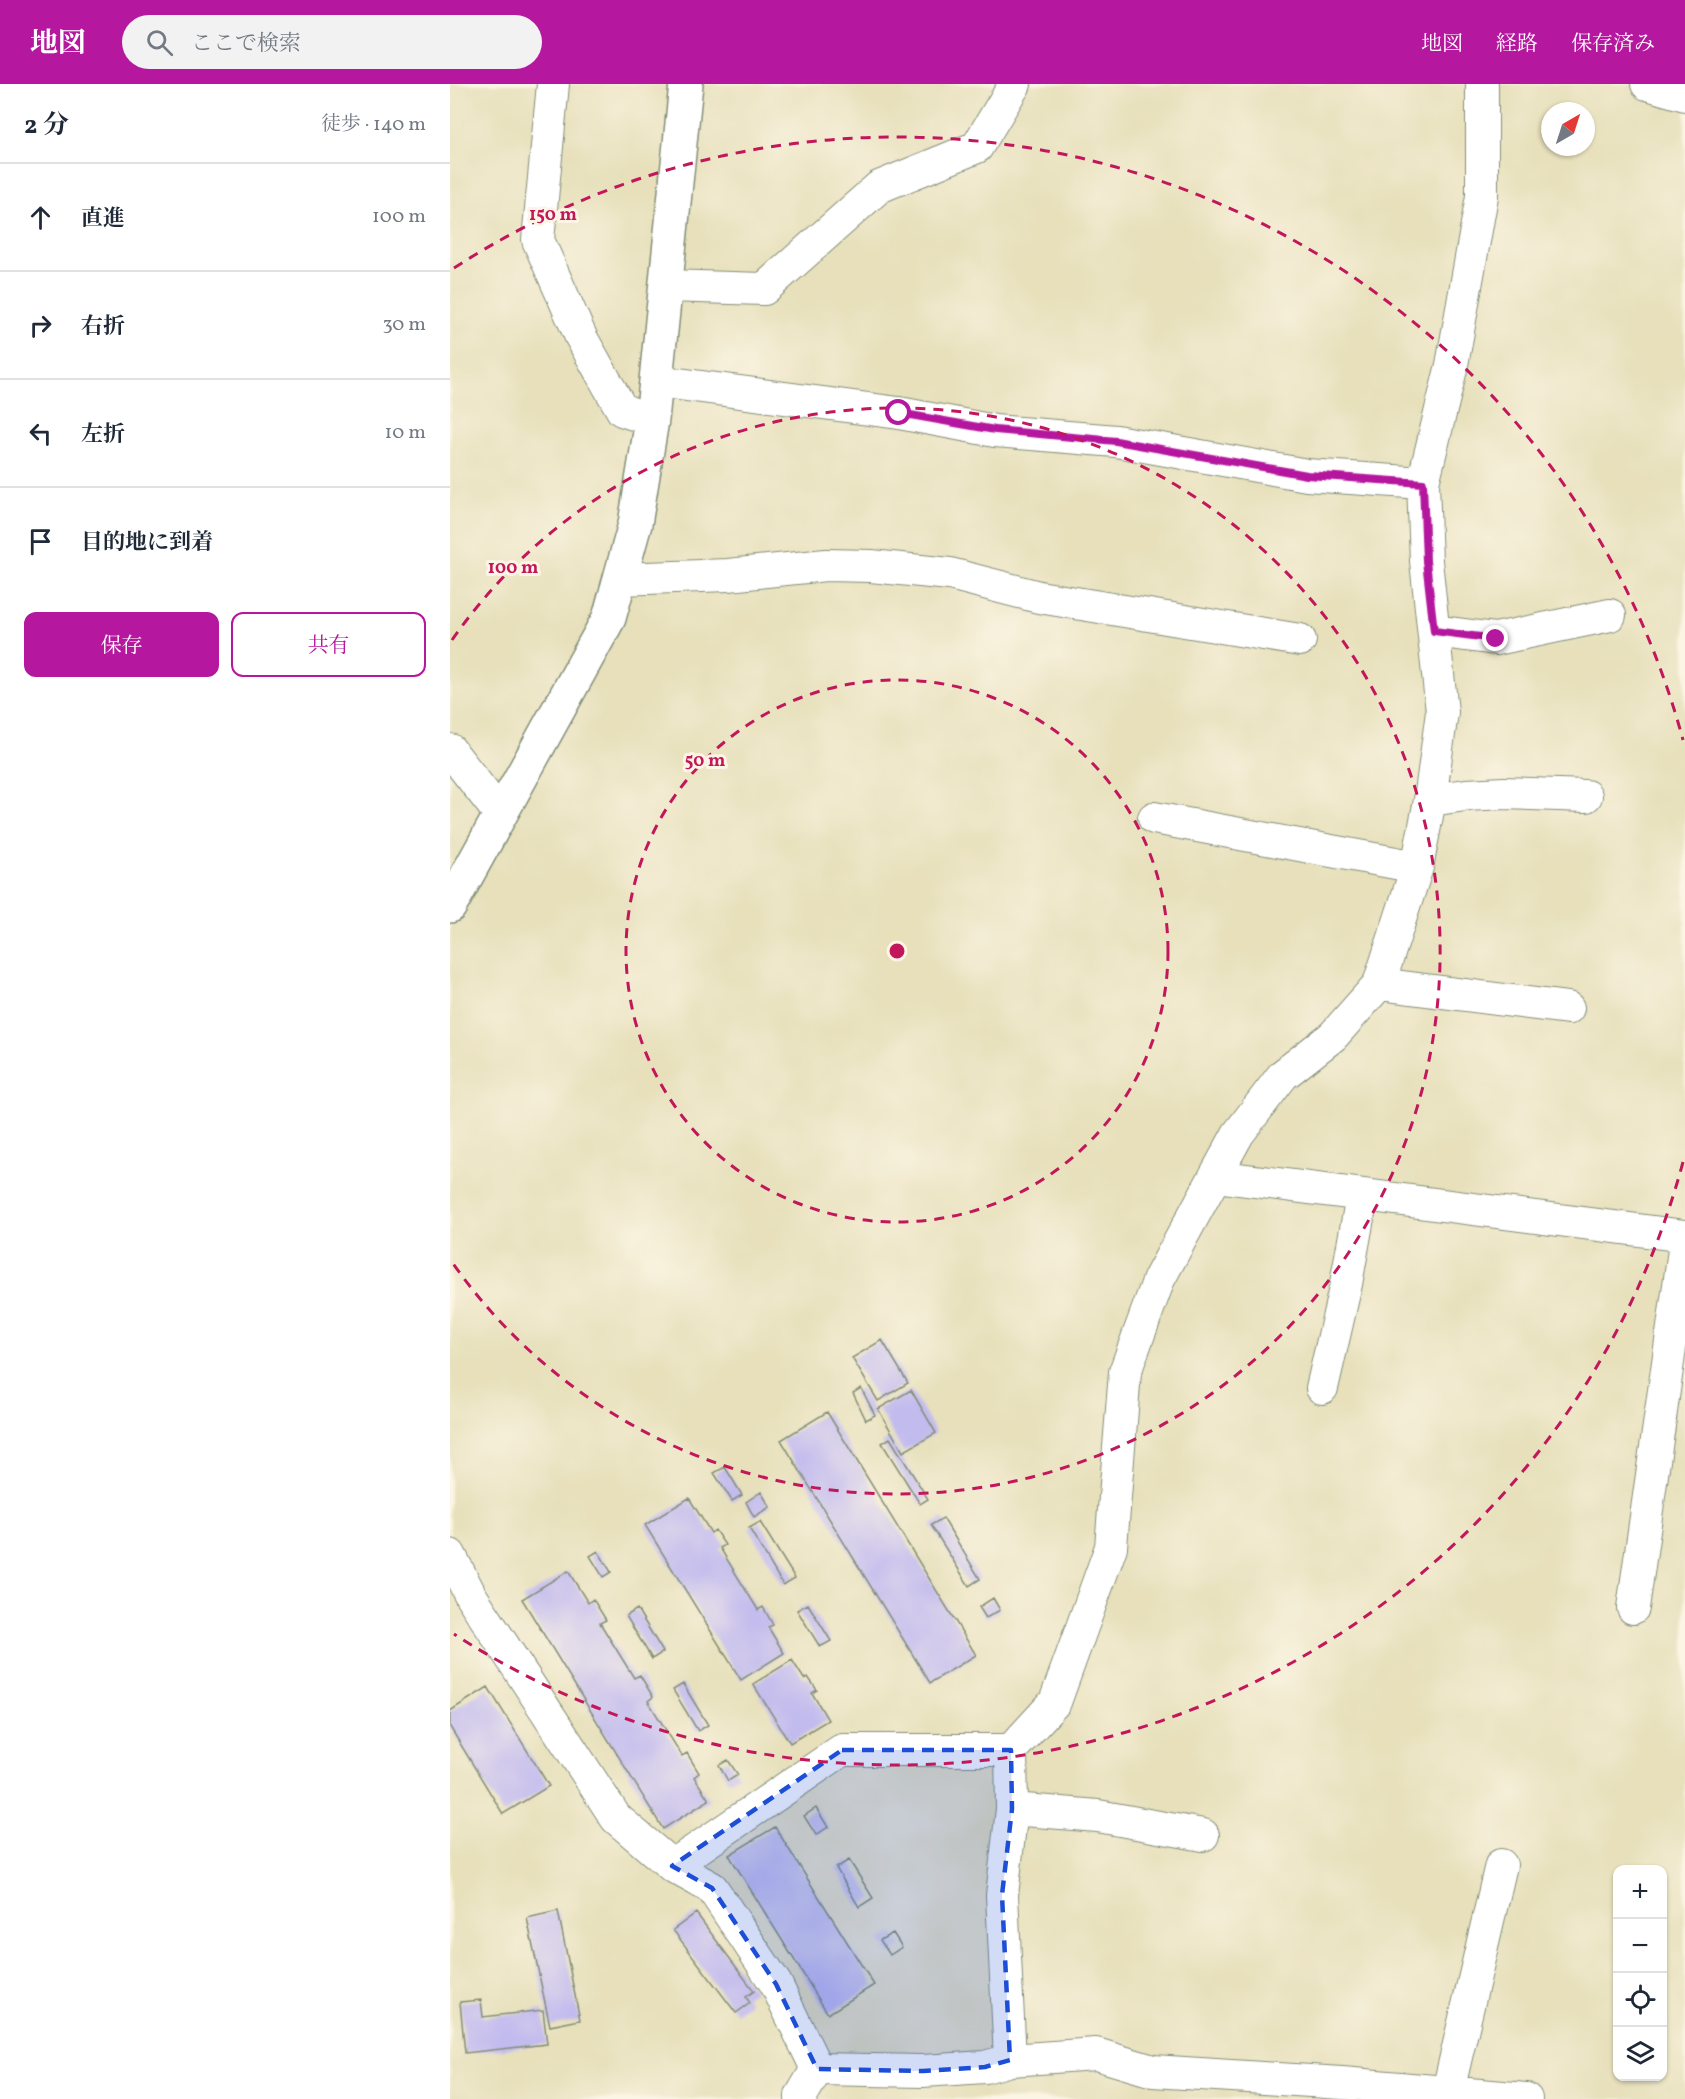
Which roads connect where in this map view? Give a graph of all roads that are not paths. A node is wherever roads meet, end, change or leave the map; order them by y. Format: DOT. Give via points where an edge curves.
graph roads {
  1 [pos="553,84"];
  2 [pos="686,84"];
  3 [pos="1015,84"];
  4 [pos="1482,84"];
  5 [pos="1647,84"];
  6 [pos="1685,95"];
  7 [pos="666,286"];
  8 [pos="656,381"];
  9 [pos="652,420"];
  10 [pos="1423,483"];
  11 [pos="620,579"];
  12 [pos="1610,615"];
  13 [pos="1434,631"];
  14 [pos="1300,639"];
  15 [pos="450,750"];
  16 [pos="1586,796"];
  17 [pos="1430,800"];
  18 [pos="500,814"];
  19 [pos="1154,818"];
  20 [pos="1417,867"];
  21 [pos="450,906"];
  22 [pos="1379,984"];
  23 [pos="1568,1008"];
  24 [pos="1215,1176"];
  25 [pos="1362,1196"];
  26 [pos="1685,1236"];
  27 [pos="1685,1243"];
  28 [pos="1322,1388"];
  29 [pos="450,1555"];
  30 [pos="1633,1608"];
  31 [pos="1011,1750"];
  32 [pos="1011,1809"];
  33 [pos="1203,1835"];
  34 [pos="1501,1865"];
  35 [pos="672,1866"];
  36 [pos="1010,2060"];
  37 [pos="817,2069"];
  38 [pos="1343,2091"];
  39 [pos="1448,2091"];
  40 [pos="801,2099"];
  41 [pos="1526,2099"];
  1 -- 9 [label="street" via="538,240 581,337 622,410"];
  2 -- 7 [label="street"];
  3 -- 7 [label="street" via="977,147 879,187 764,289"];
  4 -- 10 [label="street" via="1482,196 1454,355"];
  5 -- 6 [label="street"];
  7 -- 8 [label="street"];
  8 -- 9 [label="street"];
  8 -- 10 [label="street" via="899,413 995,430 1116,441 1307,475"];
  9 -- 11 [label="street" via="635,524"];
  10 -- 13 [label="street"];
  11 -- 14 [label="street" via="728,575 826,565 870,566 950,574 1039,597"];
  11 -- 18 [label="street" via="609,618"];
  12 -- 13 [label="street" via="1496,639"];
  13 -- 17 [label="street" via="1442,712"];
  15 -- 18 [label="street"];
  16 -- 17 [label="street" via="1504,793"];
  17 -- 20 [label="street"];
  18 -- 21 [label="street"];
  19 -- 20 [label="street"];
  20 -- 22 [label="street"];
  22 -- 23 [label="street"];
  22 -- 24 [label="street" via="1333,1036 1283,1075 1238,1134"];
  24 -- 25 [label="street"];
  24 -- 31 [label="street" via="1159,1279 1125,1372 1111,1547 1055,1702"];
  25 -- 26 [label="street"];
  25 -- 28 [label="street"];
  27 -- 30 [label="street"];
  29 -- 35 [label="street" via="471,1596 616,1818"];
  31 -- 32 [label="street"];
  31 -- 35 [label="street" via="842,1750"];
  32 -- 33 [label="street" via="1098,1816"];
  32 -- 36 [label="street" via="1002,1895"];
  34 -- 39 [label="street"];
  35 -- 37 [label="street" via="712,1888 776,1984"];
  36 -- 37 [label="street" via="985,2067 923,2071"];
  36 -- 38 [label="street" via="1096,2054 1153,2071"];
  37 -- 40 [label="street"];
  38 -- 39 [label="street"];
  39 -- 41 [label="street"];
}
